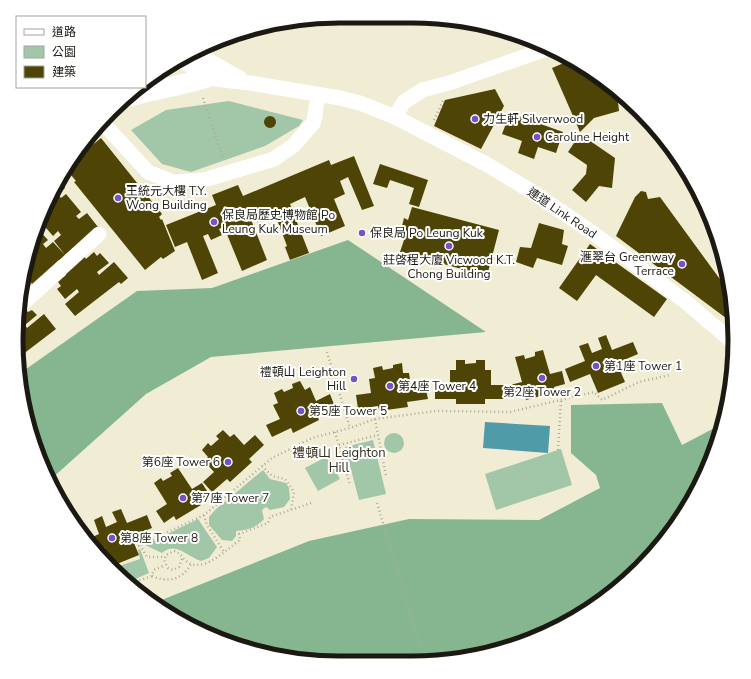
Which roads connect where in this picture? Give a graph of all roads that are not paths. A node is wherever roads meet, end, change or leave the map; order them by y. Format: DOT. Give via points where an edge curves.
graph roads {
  1 [pos="541,51"];
  2 [pos="200,56"];
  3 [pos="185,63"];
  4 [pos="206,78"];
  5 [pos="250,82"];
  6 [pos="142,93"];
  7 [pos="318,95"];
  8 [pos="395,116"];
  9 [pos="106,126"];
  10 [pos="99,234"];
  11 [pos="26,301"];
  12 [pos="728,339"];
  1 -- 8 [label="street" via="422,90 404,102"];
  2 -- 5 [label="street"];
  3 -- 4 [label="street" via="197,69"];
  4 -- 5 [label="street"];
  4 -- 6 [label="main road"];
  5 -- 7 [label="street, 連道 Link Road"];
  7 -- 8 [label="street, 連道 Link Road" via="360,103"];
  7 -- 9 [label="street" via="314,122 294,145 274,159 204,180 173,182 148,172"];
  8 -- 12 [label="street, 連道 Link Road" via="531,191 669,289"];
  10 -- 11 [label="street"];
}
